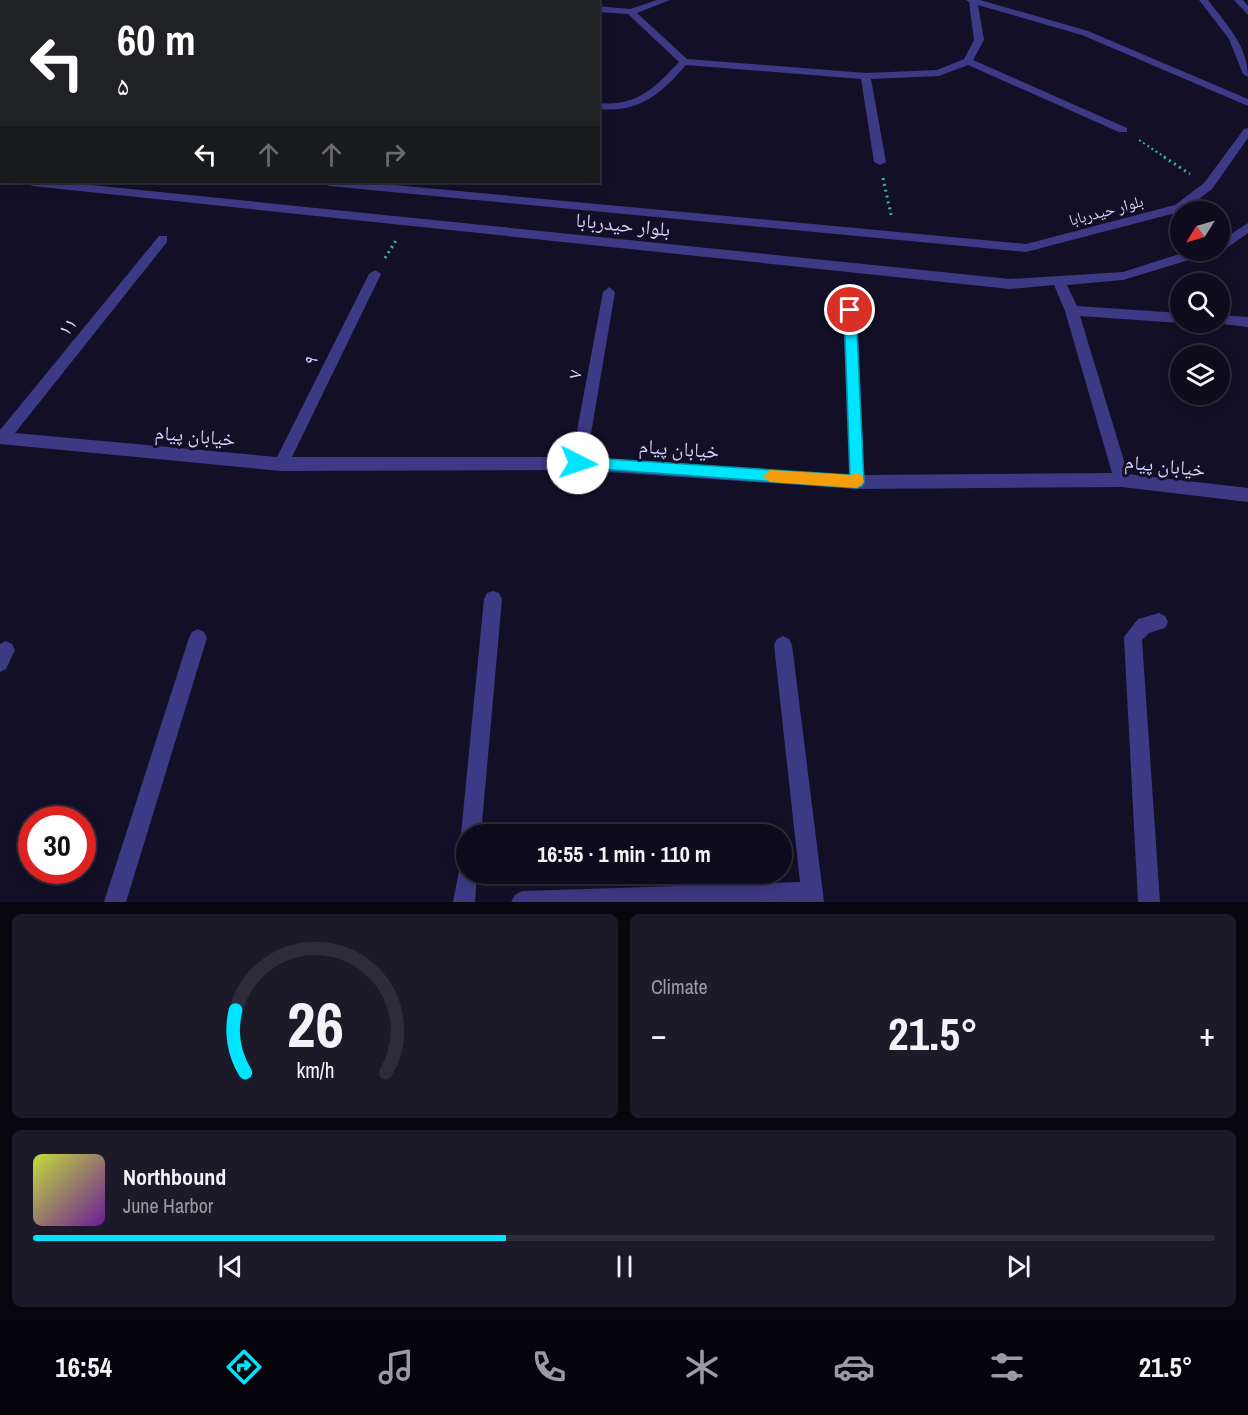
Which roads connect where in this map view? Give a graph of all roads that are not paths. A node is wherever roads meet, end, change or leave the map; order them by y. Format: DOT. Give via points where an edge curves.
graph roads {
  1 [pos="666,0"];
  2 [pos="972,0"];
  3 [pos="1203,0"];
  4 [pos="1238,0"];
  5 [pos="600,9"];
  6 [pos="631,12"];
  7 [pos="1248,12"];
  8 [pos="968,61"];
  9 [pos="684,62"];
  10 [pos="1248,74"];
  11 [pos="866,76"];
  12 [pos="1248,103"];
  13 [pos="600,106"];
  14 [pos="1123,130"];
  15 [pos="1248,131"];
  16 [pos="880,162"];
  17 [pos="42,183"];
  18 [pos="341,183"];
  19 [pos="1248,227"];
  20 [pos="163,239"];
  21 [pos="1230,240"];
  22 [pos="1172,261"];
  23 [pos="375,274"];
  24 [pos="1058,279"];
  25 [pos="609,292"];
  26 [pos="850,310"];
  27 [pos="1072,311"];
  28 [pos="1170,317"];
  29 [pos="1230,321"];
  30 [pos="1248,322"];
  31 [pos="1,438"];
  32 [pos="578,463"];
  33 [pos="281,464"];
  34 [pos="1122,480"];
  35 [pos="857,482"];
  36 [pos="1248,495"];
  37 [pos="493,599"];
  38 [pos="1159,622"];
  39 [pos="198,638"];
  40 [pos="783,645"];
  41 [pos="472,824"];
  42 [pos="466,884"];
  43 [pos="812,897"];
  44 [pos="115,902"];
  45 [pos="464,902"];
  46 [pos="522,902"];
  47 [pos="1149,902"];
  1 -- 6 [label="street"];
  2 -- 8 [label="street" via="980,40"];
  2 -- 12 [label="street" via="1085,33"];
  3 -- 10 [label="street" via="1233,39"];
  4 -- 7 [label="street"];
  5 -- 6 [label="street"];
  6 -- 9 [label="street"];
  8 -- 11 [label="street" via="939,73"];
  8 -- 14 [label="street"];
  9 -- 11 [label="street"];
  9 -- 13 [label="street" via="659,90 618,108"];
  11 -- 16 [label="street"];
  15 -- 18 [label="street, بلوار حیدربابا" via="1208,186 1179,208 1026,248"];
  17 -- 24 [label="street, بلوار حیدربابا" via="1010,284"];
  19 -- 21 [label="street"];
  20 -- 31 [label="street, ۱۱"];
  22 -- 24 [label="street, بلوار حیدربابا" via="1123,276"];
  23 -- 33 [label="street, ۹"];
  24 -- 27 [label="street"];
  25 -- 32 [label="street, ۷"];
  26 -- 35 [label="street"];
  27 -- 28 [label="street"];
  27 -- 34 [label="street"];
  29 -- 30 [label="street"];
  31 -- 33 [label="street, خیابان پیام"];
  32 -- 33 [label="street, خیابان پیام"];
  32 -- 35 [label="street, خیابان پیام"];
  34 -- 35 [label="street, خیابان پیام"];
  34 -- 36 [label="street, خیابان پیام"];
  37 -- 41 [label="street"];
  38 -- 47 [label="street" via="1144,625 1133,637"];
  39 -- 44 [label="street"];
  40 -- 43 [label="street"];
  42 -- 45 [label="street"];
  43 -- 46 [label="street"];
}
